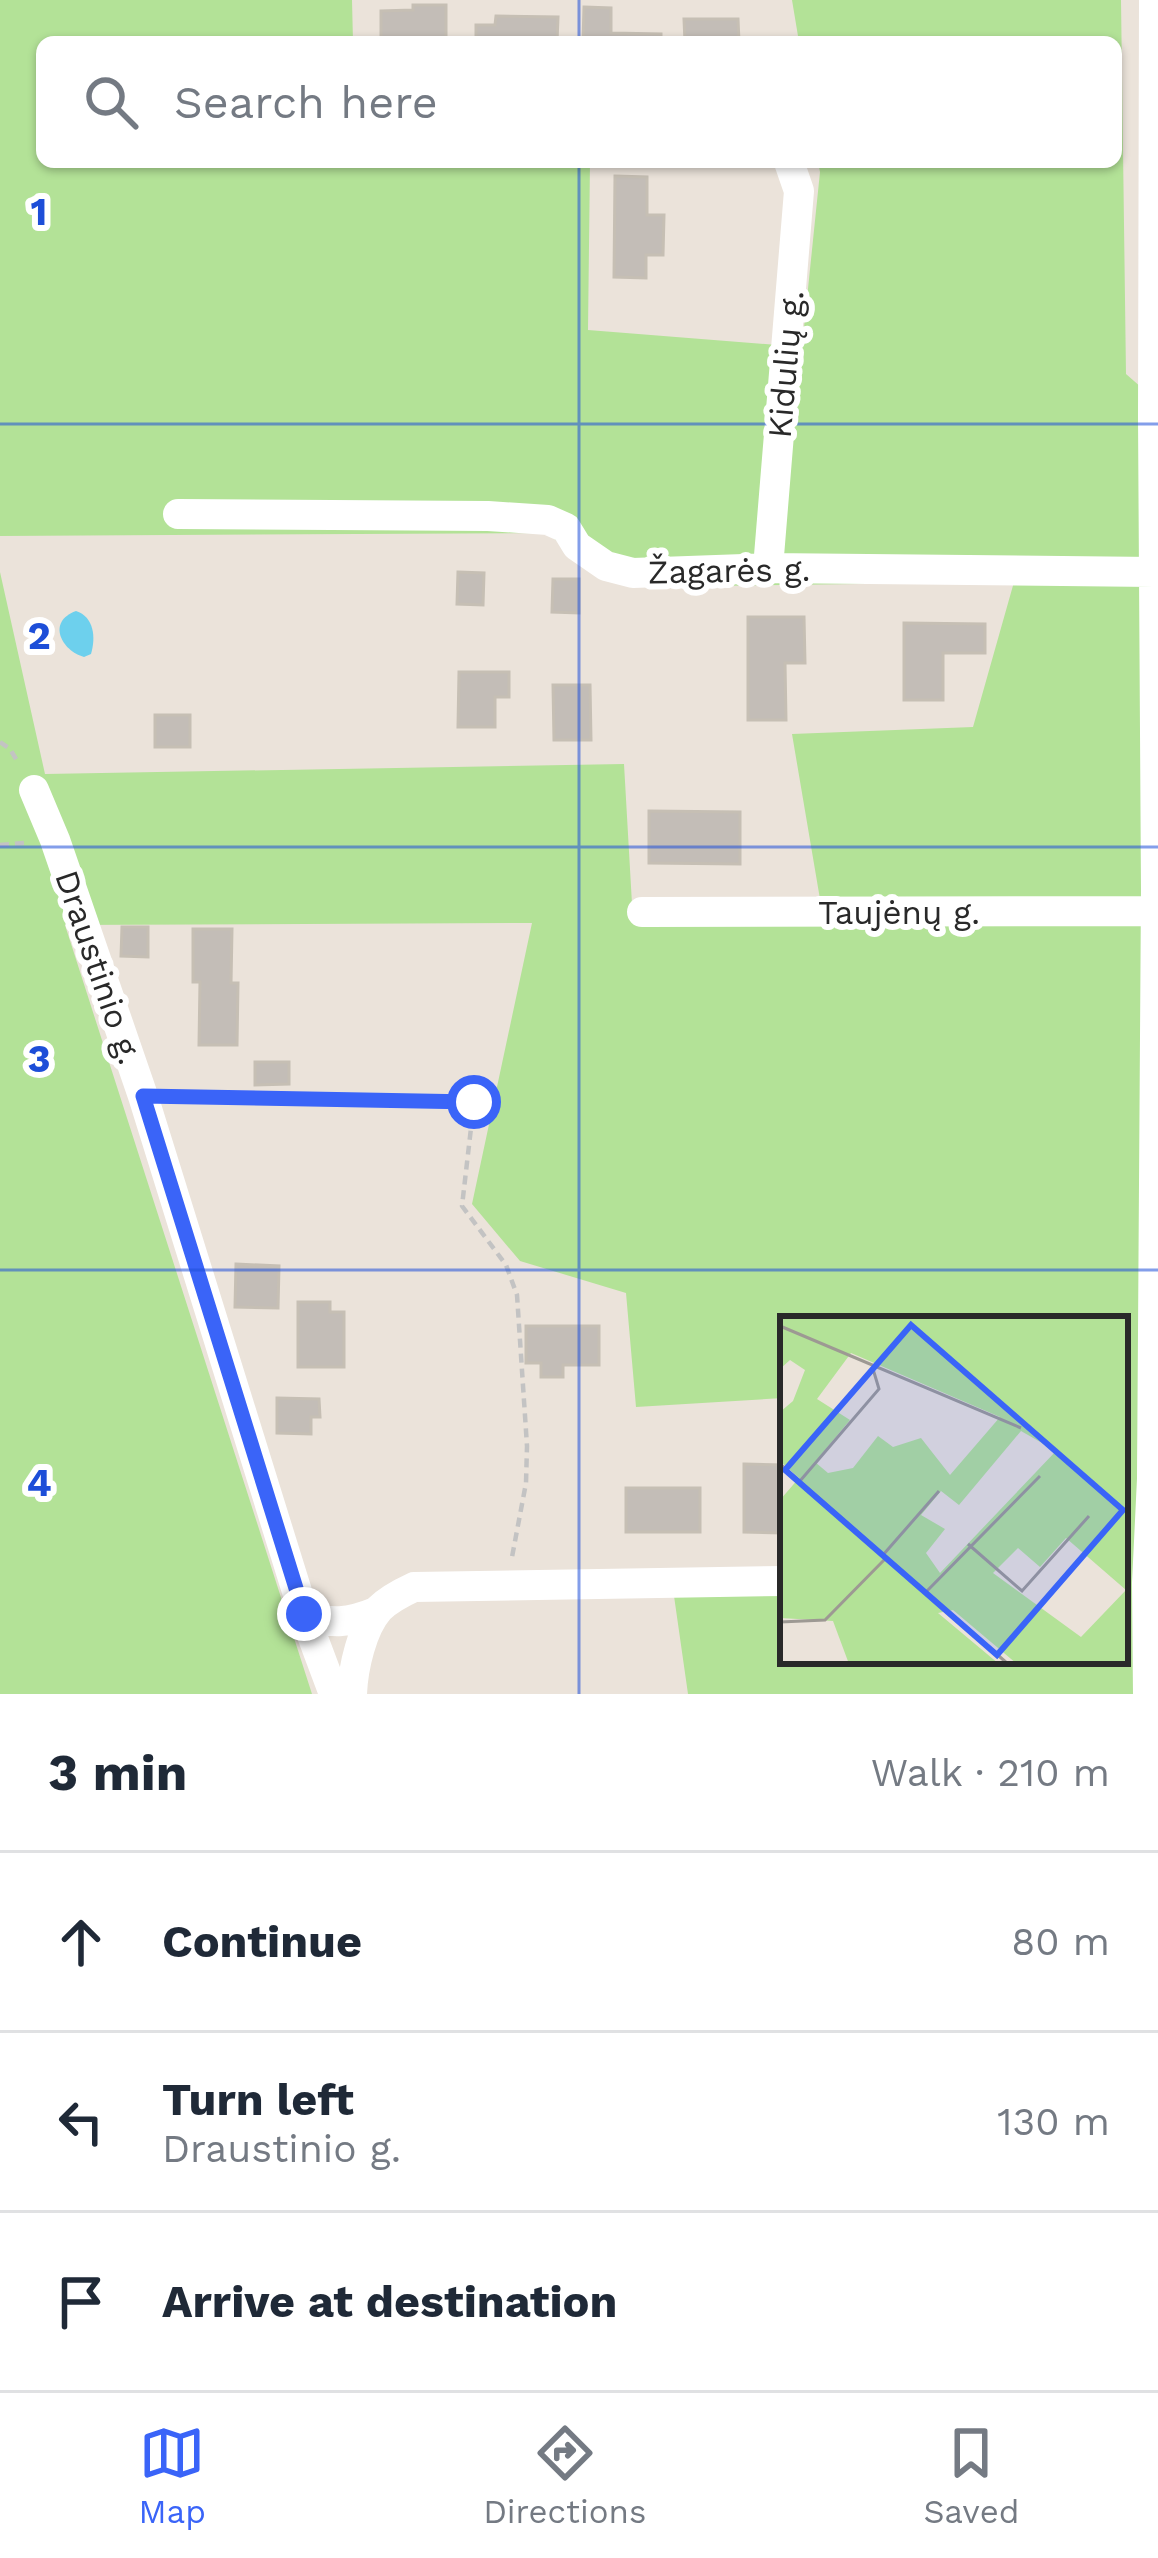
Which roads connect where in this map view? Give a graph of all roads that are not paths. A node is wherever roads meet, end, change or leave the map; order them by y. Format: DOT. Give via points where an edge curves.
graph roads {
  1 [pos="1154,0"];
  2 [pos="791,168"];
  3 [pos="178,514"];
  4 [pos="768,568"];
  5 [pos="1154,572"];
  6 [pos="34,790"];
  7 [pos="1156,897"];
  8 [pos="642,912"];
  9 [pos="780,1581"];
  10 [pos="1136,1583"];
  11 [pos="376,1612"];
  12 [pos="304,1614"];
  13 [pos="334,1694"];
  14 [pos="352,1694"];
  15 [pos="1148,1694"];
  1 -- 5 [label="street"];
  2 -- 4 [label="street, Kidulių g." via="799,191"];
  3 -- 4 [label="street, Žagarės g." via="548,520 606,566 633,573"];
  4 -- 5 [label="street, Žagarės g."];
  5 -- 7 [label="street"];
  6 -- 12 [label="street, Draustinio g." via="143,1096"];
  7 -- 8 [label="street, Taujėnų g."];
  7 -- 10 [label="street" via="1152,1479"];
  9 -- 11 [label="street" via="413,1587"];
  10 -- 15 [label="street"];
  11 -- 12 [label="street" via="337,1623"];
  11 -- 14 [label="street"];
  12 -- 13 [label="street, Draustinio g."];
}
